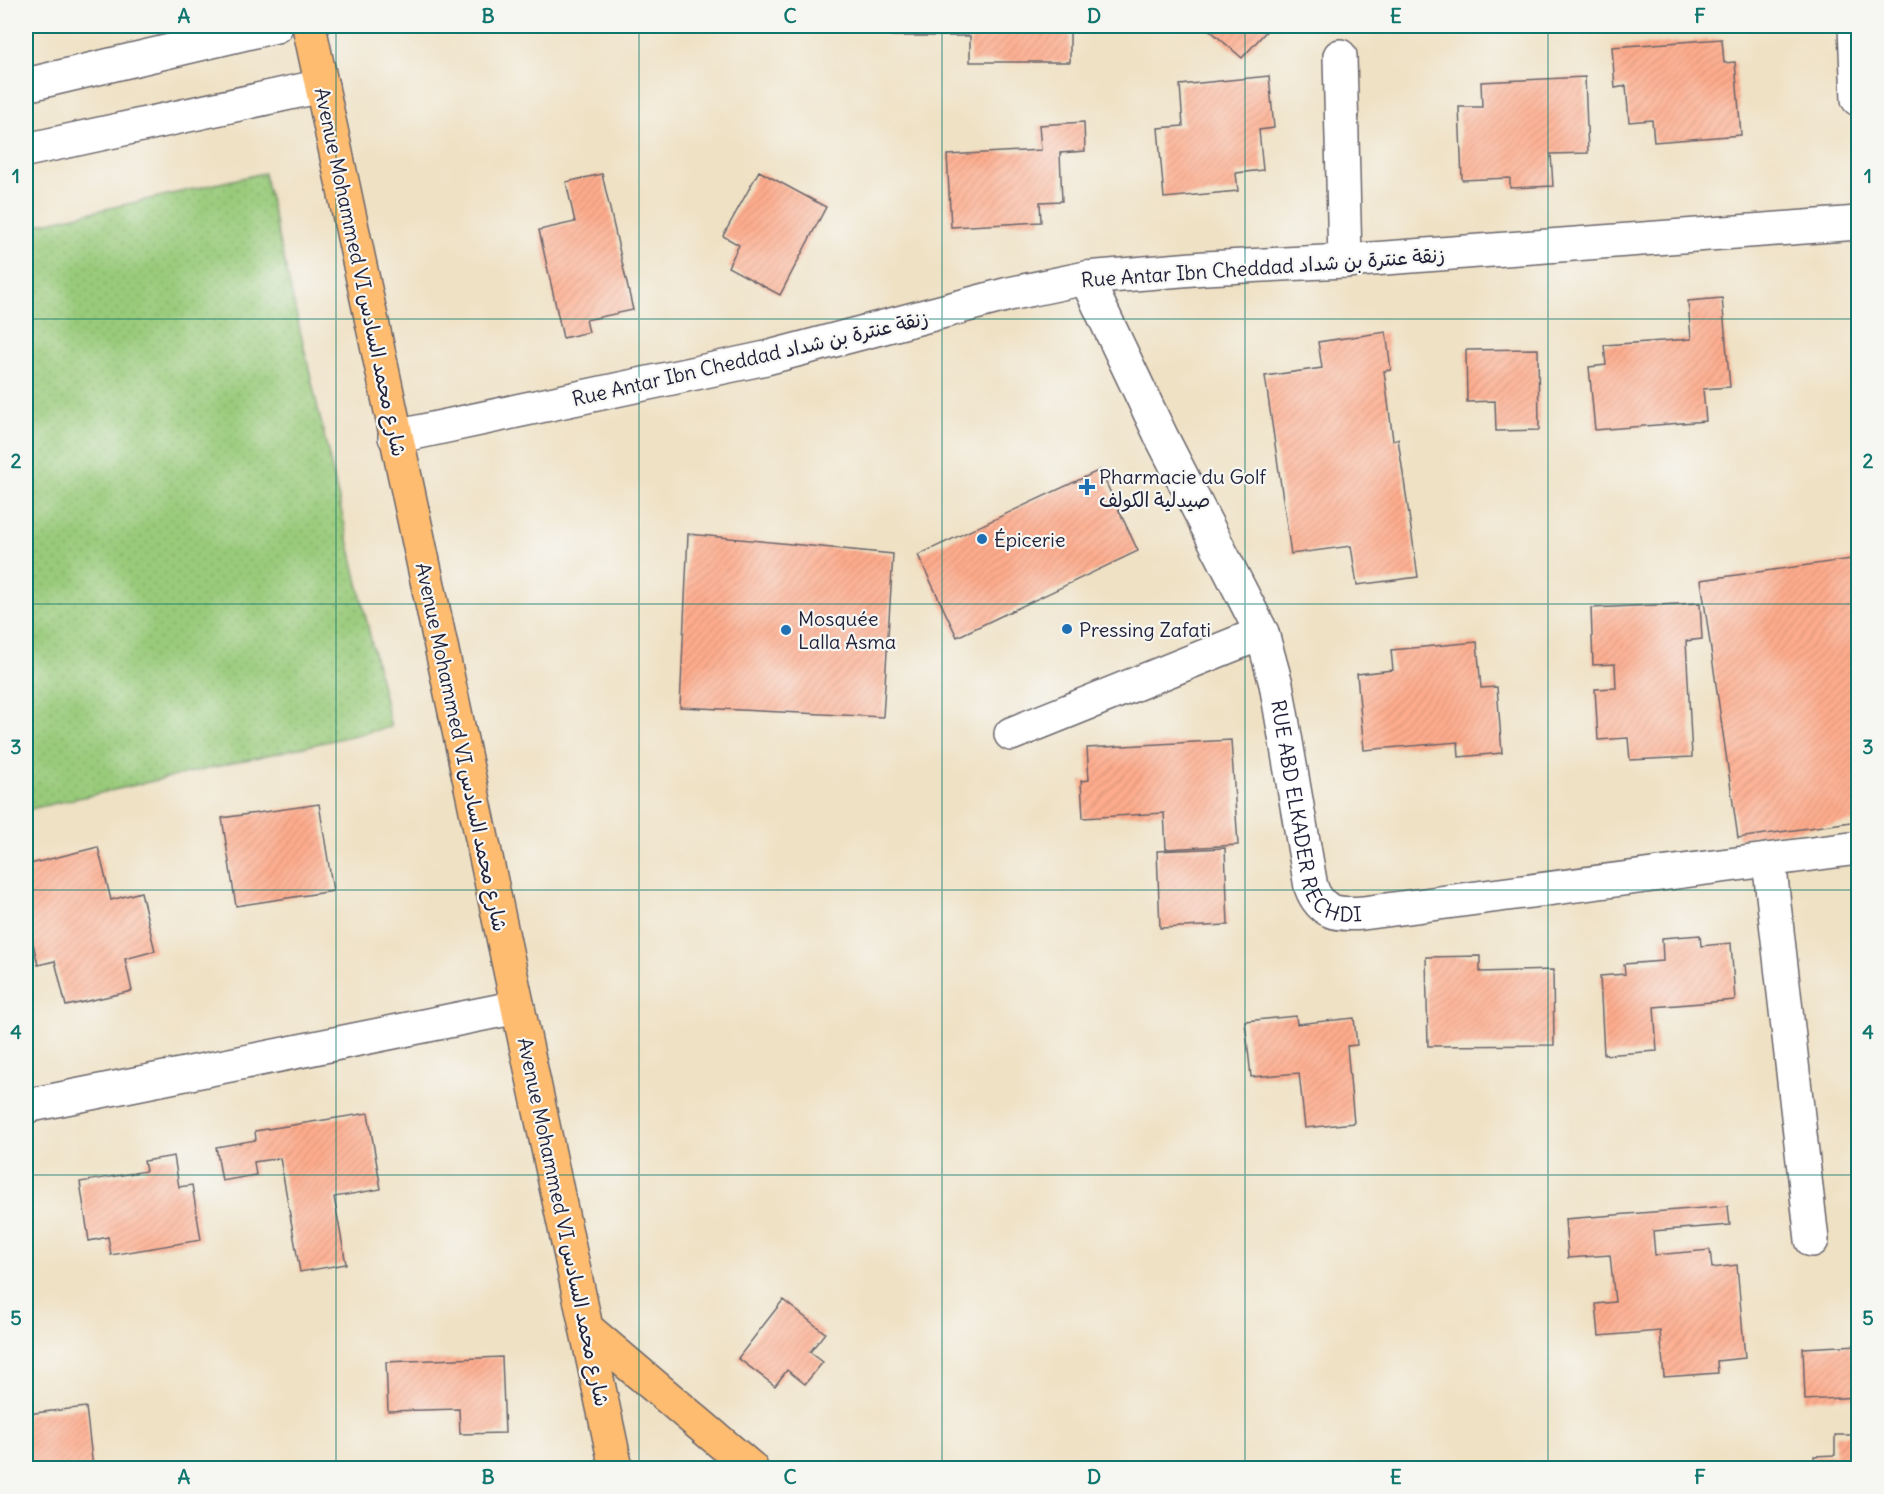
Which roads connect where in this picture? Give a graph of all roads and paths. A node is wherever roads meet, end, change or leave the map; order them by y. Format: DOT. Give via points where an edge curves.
graph roads {
  1 [pos="276,26"];
  2 [pos="309,26"];
  3 [pos="1855,26"];
  4 [pos="1341,56"];
  5 [pos="26,85"];
  6 [pos="322,86"];
  7 [pos="1858,99"];
  8 [pos="26,150"];
  9 [pos="1858,223"];
  10 [pos="1345,261"];
  11 [pos="1086,278"];
  12 [pos="395,437"];
  13 [pos="1262,633"];
  14 [pos="1011,734"];
  15 [pos="1858,848"];
  16 [pos="1769,860"];
  17 [pos="518,1007"];
  18 [pos="26,1106"];
  19 [pos="1812,1240"];
  20 [pos="586,1328"];
  21 [pos="616,1468"];
  22 [pos="751,1468"];
  1 -- 5 [label="street"];
  2 -- 6 [label="main road, Avenue Mohammed VI شارع محمد السادس"];
  3 -- 7 [label="street"];
  4 -- 10 [label="street"];
  6 -- 8 [label="street"];
  6 -- 12 [label="main road, Avenue Mohammed VI شارع محمد السادس"];
  9 -- 10 [label="street, Rue Antar Ibn Cheddad زنقة عنترة بن شداد"];
  10 -- 11 [label="street, Rue Antar Ibn Cheddad زنقة عنترة بن شداد"];
  11 -- 12 [label="street, Rue Antar Ibn Cheddad زنقة عنترة بن شداد" via="766,358"];
  11 -- 13 [label="street, RUE ABD ELKADER RECHDI"];
  12 -- 17 [label="main road, Avenue Mohammed VI شارع محمد السادس"];
  13 -- 14 [label="street"];
  13 -- 16 [label="street, RUE ABD ELKADER RECHDI" via="1276,684 1311,887 1321,906 1332,911 1364,913"];
  15 -- 16 [label="street, RUE ABD ELKADER RECHDI"];
  16 -- 19 [label="street"];
  17 -- 18 [label="street"];
  17 -- 20 [label="main road, Avenue Mohammed VI شارع محمد السادس"];
  20 -- 21 [label="main road, Avenue Mohammed VI شارع محمد السادس"];
  20 -- 22 [label="main road"];
}
